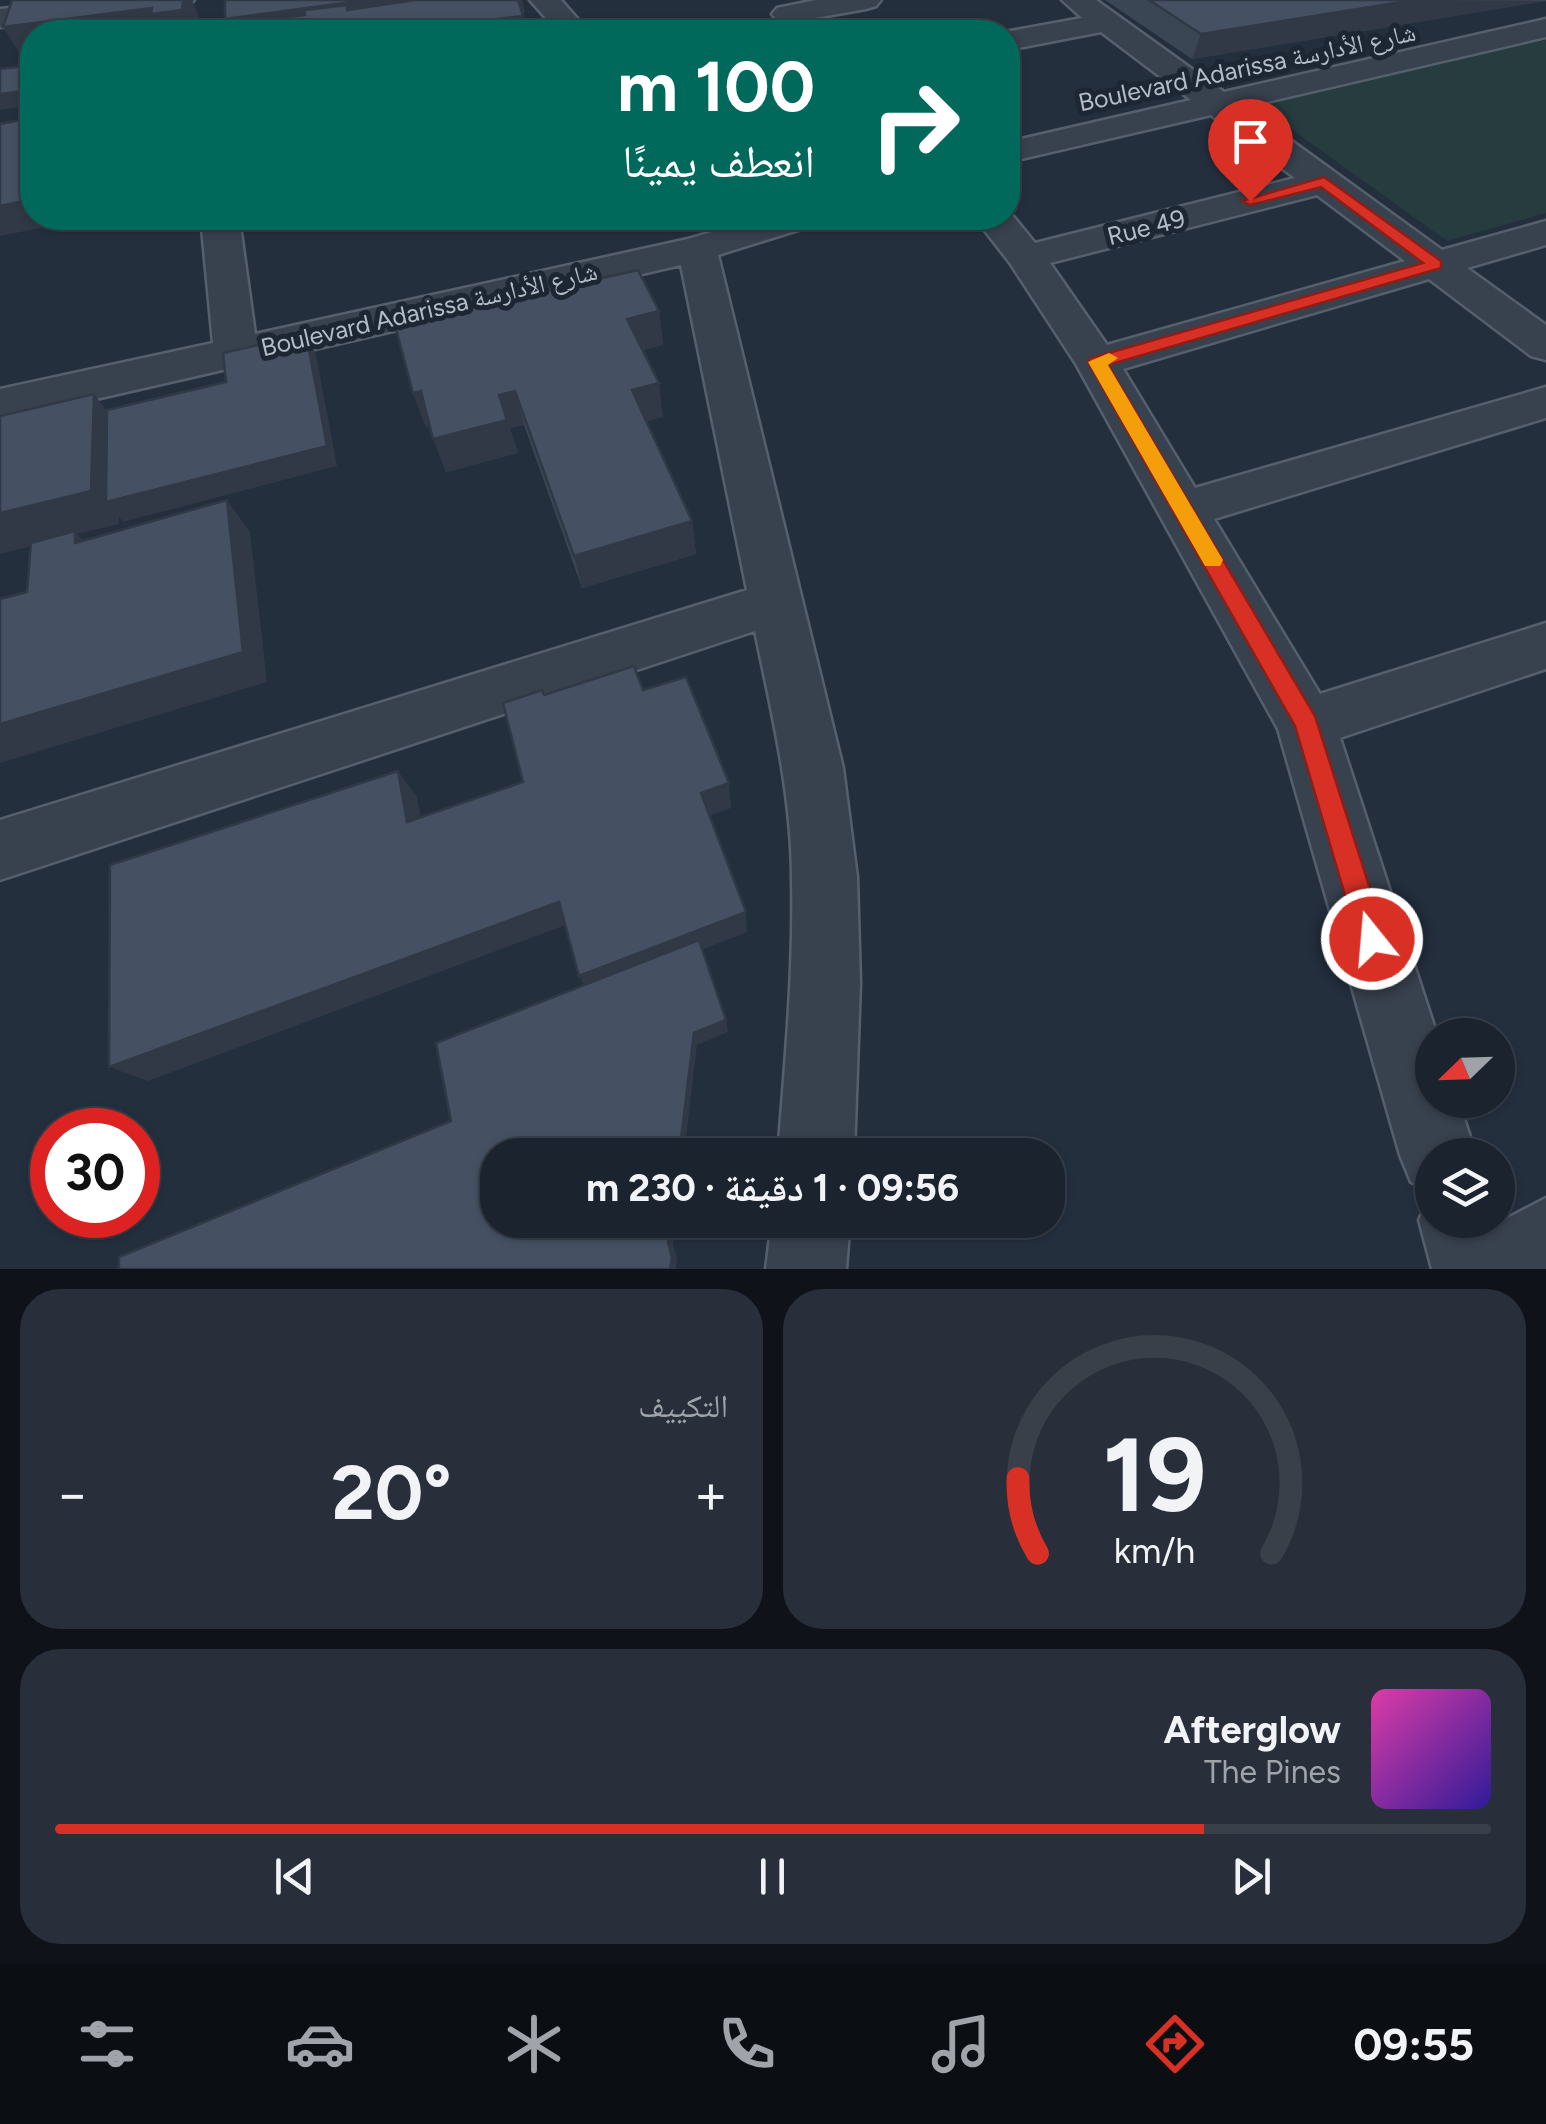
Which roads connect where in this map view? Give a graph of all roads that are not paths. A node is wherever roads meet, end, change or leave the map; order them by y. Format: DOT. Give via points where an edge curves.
graph roads {
  1 [pos="179,0"];
  2 [pos="545,0"];
  3 [pos="866,0"];
  4 [pos="1077,0"];
  5 [pos="1546,4"];
  6 [pos="788,16"];
  7 [pos="0,18"];
  8 [pos="563,20"];
  9 [pos="1107,22"];
  10 [pos="1546,28"];
  11 [pos="1020,39"];
  12 [pos="1167,83"];
  13 [pos="1217,103"];
  14 [pos="1020,149"];
  15 [pos="1324,182"];
  16 [pos="221,230"];
  17 [pos="759,230"];
  18 [pos="1546,232"];
  19 [pos="1010,237"];
  20 [pos="696,249"];
  21 [pos="1435,264"];
  22 [pos="1546,346"];
  23 [pos="236,352"];
  24 [pos="1098,362"];
  25 [pos="1546,402"];
  26 [pos="0,405"];
  27 [pos="1184,510"];
  28 [pos="778,602"];
  29 [pos="1532,666"];
  30 [pos="1306,724"];
  31 [pos="0,850"];
  32 [pos="817,1138"];
  33 [pos="1433,1138"];
  34 [pos="809,1238"];
  35 [pos="1463,1238"];
  36 [pos="1546,1238"];
  37 [pos="806,1269"];
  38 [pos="1472,1269"];
  39 [pos="1502,1269"];
  1 -- 7 [label="street"];
  2 -- 8 [label="street"];
  3 -- 6 [label="street"];
  4 -- 9 [label="street"];
  5 -- 12 [label="street, Boulevard Adarissa شارع الأدارسة"];
  9 -- 11 [label="street"];
  9 -- 12 [label="street"];
  10 -- 13 [label="street, Boulevard Adarissa شارع الأدارسة"];
  12 -- 13 [label="street"];
  13 -- 14 [label="street, Boulevard Adarissa شارع الأدارسة"];
  13 -- 15 [label="street"];
  15 -- 19 [label="street, Rue 49"];
  15 -- 21 [label="street"];
  16 -- 23 [label="street"];
  17 -- 20 [label="street, Boulevard Adarissa شارع الأدارسة"];
  18 -- 21 [label="street"];
  19 -- 24 [label="street"];
  20 -- 23 [label="street, Boulevard Adarissa شارع الأدارسة"];
  20 -- 28 [label="street"];
  21 -- 22 [label="street"];
  21 -- 24 [label="street"];
  23 -- 26 [label="street, Boulevard Adarissa شارع الأدارسة"];
  24 -- 27 [label="street"];
  25 -- 27 [label="street"];
  27 -- 30 [label="street"];
  28 -- 31 [label="street"];
  28 -- 32 [label="street" via="814,768 825,877"];
  29 -- 30 [label="street"];
  30 -- 33 [label="street"];
  34 -- 37 [label="street"];
  35 -- 38 [label="street"];
  36 -- 39 [label="street"];
}
